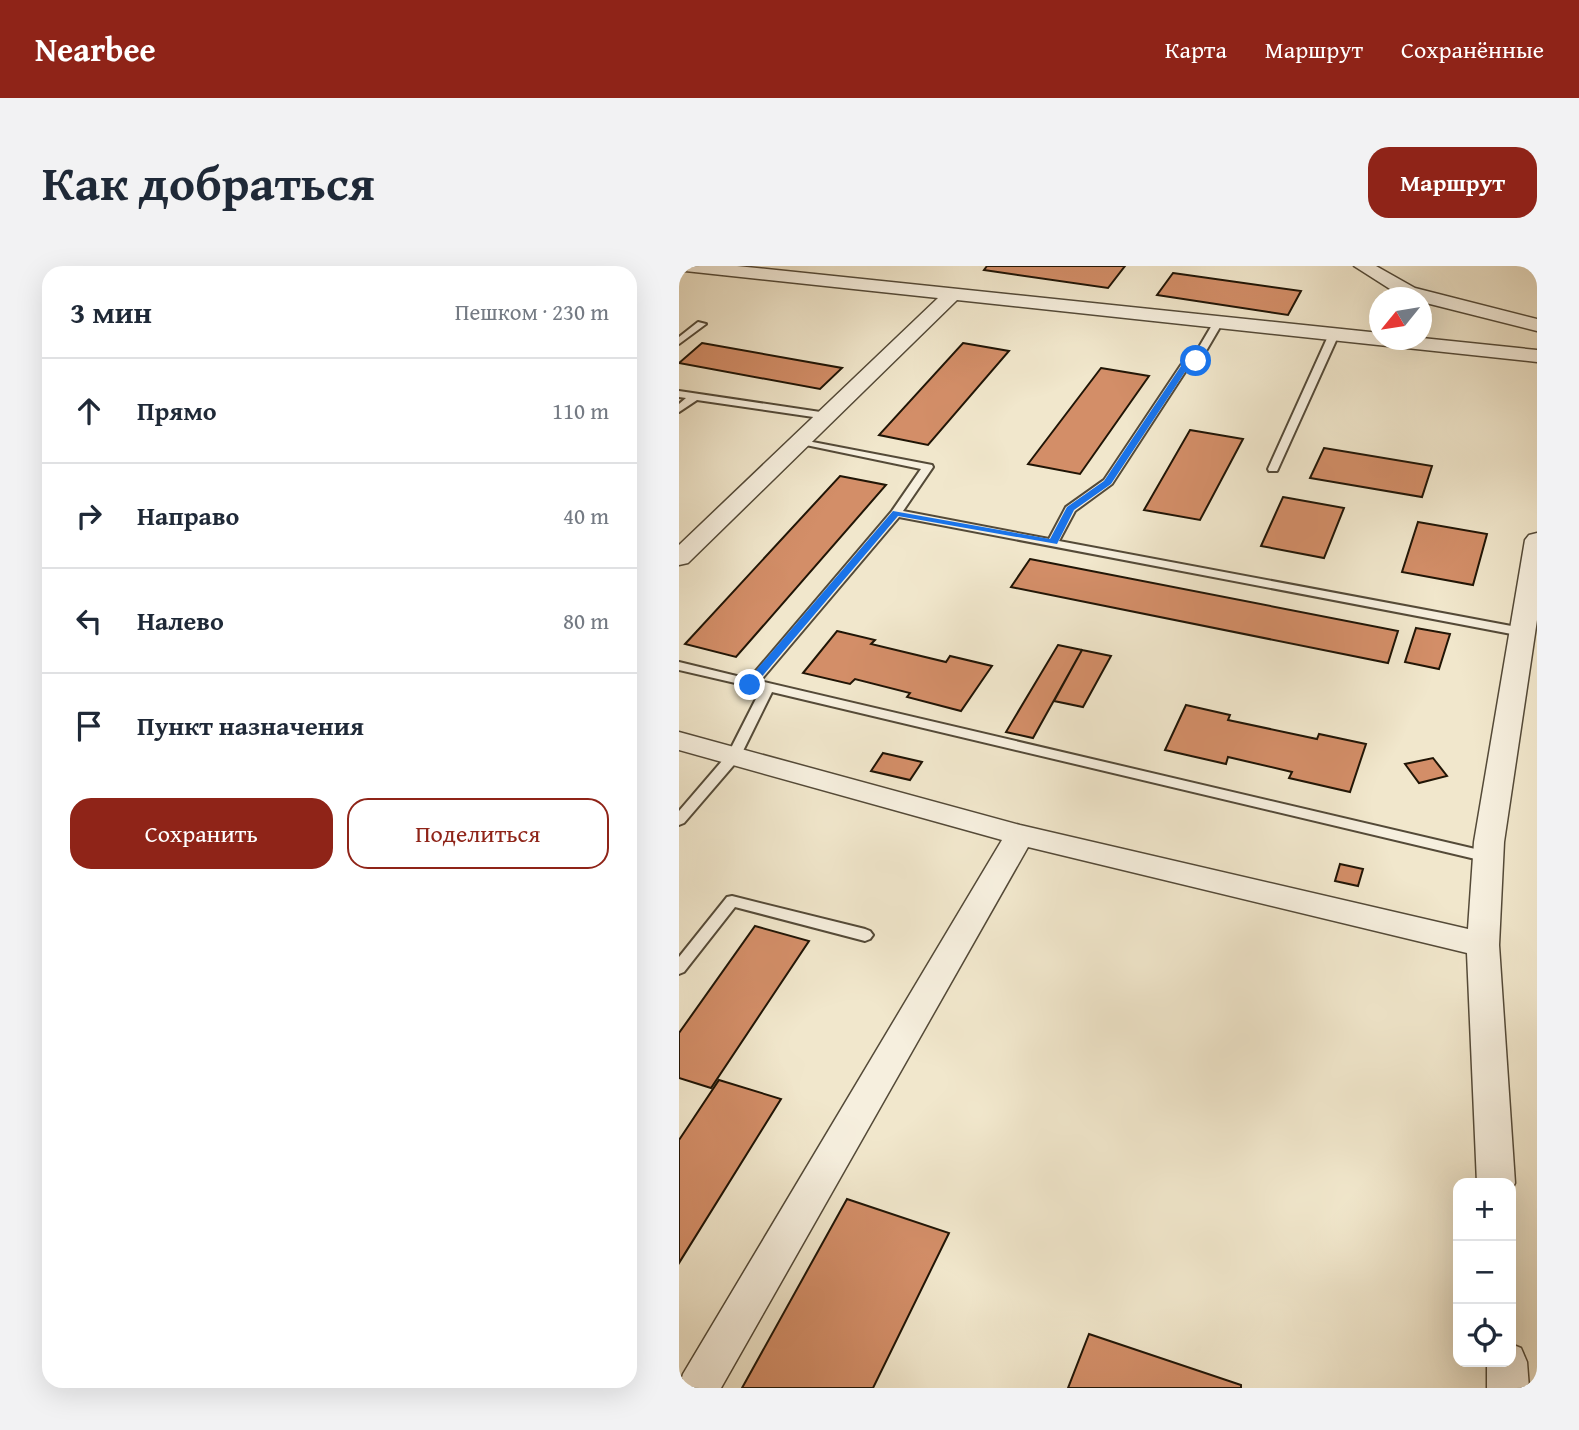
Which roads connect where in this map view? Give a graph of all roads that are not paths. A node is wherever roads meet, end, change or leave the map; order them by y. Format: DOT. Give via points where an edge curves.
graph roads {
  1 [pos="685,266"];
  2 [pos="1363,266"];
  3 [pos="953,293"];
  4 [pos="1218,322"];
  5 [pos="701,324"];
  6 [pos="1537,325"];
  7 [pos="1333,334"];
  8 [pos="1369,338"];
  9 [pos="679,341"];
  10 [pos="1432,345"];
  11 [pos="1537,356"];
  12 [pos="679,394"];
  13 [pos="695,396"];
  14 [pos="679,409"];
  15 [pos="827,416"];
  16 [pos="801,441"];
  17 [pos="1273,469"];
  18 [pos="896,513"];
  19 [pos="1537,540"];
  20 [pos="1053,542"];
  21 [pos="679,558"];
  22 [pos="1522,632"];
  23 [pos="679,666"];
  24 [pos="750,685"];
  25 [pos="768,689"];
  26 [pos="679,741"];
  27 [pos="734,756"];
  28 [pos="679,820"];
  29 [pos="1020,835"];
  30 [pos="1488,857"];
  31 [pos="865,935"];
  32 [pos="1483,945"];
  33 [pos="679,968"];
  34 [pos="1496,1178"];
  35 [pos="1507,1367"];
  36 [pos="698,1388"];
  37 [pos="1508,1388"];
  1 -- 3 [label="street"];
  2 -- 6 [label="street" via="1408,292"];
  3 -- 4 [label="street"];
  3 -- 15 [label="street"];
  4 -- 7 [label="street"];
  4 -- 20 [label="lane" via="1196,361 1184,367 1108,482 1070,509"];
  5 -- 9 [label="lane"];
  7 -- 8 [label="street"];
  7 -- 17 [label="lane"];
  10 -- 11 [label="street"];
  12 -- 13 [label="lane"];
  13 -- 14 [label="lane"];
  13 -- 15 [label="lane"];
  15 -- 16 [label="street"];
  16 -- 18 [label="lane" via="928,467"];
  16 -- 21 [label="street"];
  18 -- 20 [label="lane"];
  18 -- 24 [label="lane"];
  19 -- 22 [label="street"];
  20 -- 22 [label="lane"];
  22 -- 30 [label="street"];
  23 -- 24 [label="lane"];
  24 -- 25 [label="lane"];
  25 -- 27 [label="lane"];
  25 -- 30 [label="lane"];
  26 -- 27 [label="street"];
  27 -- 28 [label="lane"];
  27 -- 29 [label="street"];
  29 -- 32 [label="street"];
  29 -- 36 [label="street"];
  30 -- 32 [label="street"];
  31 -- 33 [label="lane" via="732,901"];
  32 -- 34 [label="street"];
  35 -- 37 [label="street"];
}
